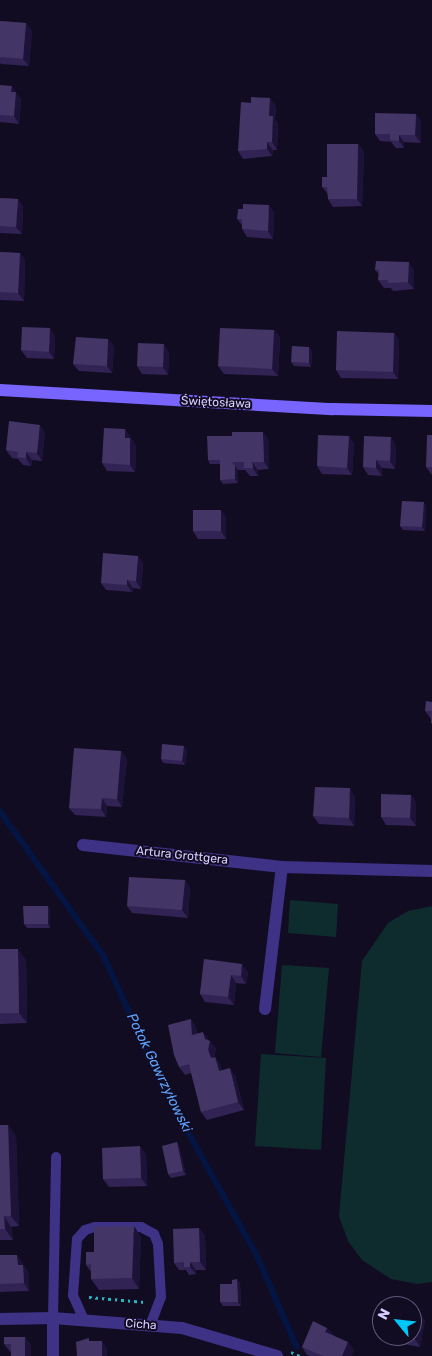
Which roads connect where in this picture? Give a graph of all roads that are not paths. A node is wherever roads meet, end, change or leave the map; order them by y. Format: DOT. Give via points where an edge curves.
graph roads {
  1 [pos="0,390"];
  2 [pos="432,411"];
  3 [pos="83,845"];
  4 [pos="282,867"];
  5 [pos="432,871"];
  6 [pos="265,1009"];
  7 [pos="56,1158"];
  8 [pos="53,1318"];
  9 [pos="0,1319"];
  10 [pos="84,1320"];
  11 [pos="150,1326"];
  12 [pos="53,1356"];
  13 [pos="277,1356"];
  1 -- 2 [label="street, Świętosława" via="312,408"];
  3 -- 4 [label="street, Artura Grottgera"];
  4 -- 5 [label="street, Artura Grottgera"];
  4 -- 6 [label="street"];
  7 -- 8 [label="lane"];
  8 -- 9 [label="street, Cicha"];
  8 -- 10 [label="street, Cicha"];
  8 -- 12 [label="street"];
  10 -- 11 [label="street, Cicha"];
  10 -- 11 [label="lane" via="73,1295 77,1238 85,1230 95,1227 141,1227 154,1234 158,1244 161,1297"];
  11 -- 13 [label="street, Cicha" via="182,1328"];
}
